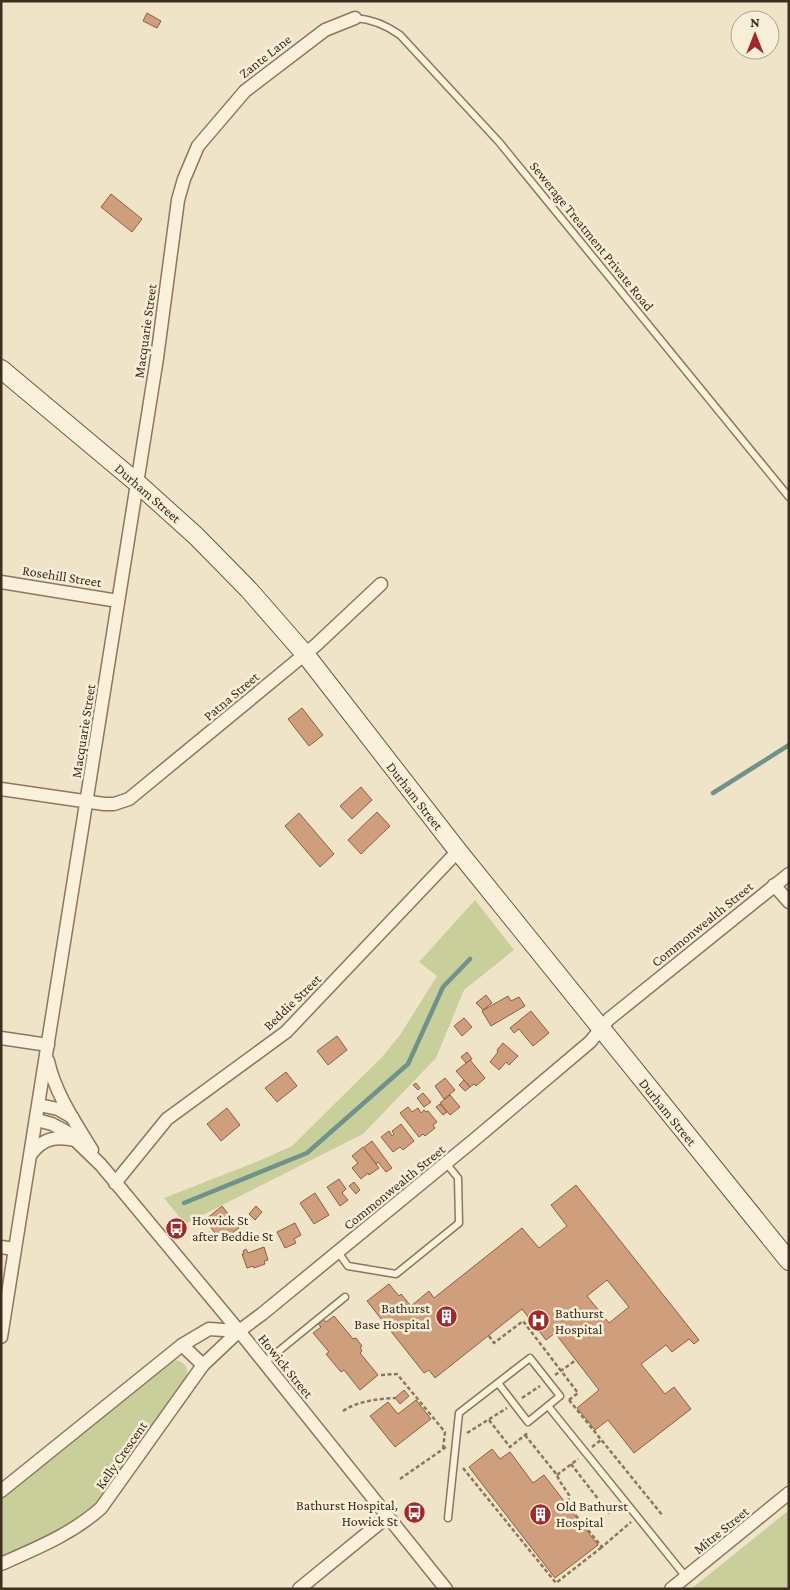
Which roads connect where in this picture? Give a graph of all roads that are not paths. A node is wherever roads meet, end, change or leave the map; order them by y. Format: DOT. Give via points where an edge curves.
graph roads {
  1 [pos="355,18"];
  2 [pos="206,134"];
  3 [pos="1,369"];
  4 [pos="136,482"];
  5 [pos="789,497"];
  6 [pos="1,582"];
  7 [pos="381,584"];
  8 [pos="118,601"];
  9 [pos="305,654"];
  10 [pos="1,789"];
  11 [pos="87,802"];
  12 [pos="458,851"];
  13 [pos="789,874"];
  14 [pos="774,885"];
  15 [pos="789,902"];
  16 [pos="601,1029"];
  17 [pos="1,1038"];
  18 [pos="48,1049"];
  19 [pos="39,1105"];
  20 [pos="72,1117"];
  21 [pos="37,1120"];
  22 [pos="75,1140"];
  23 [pos="30,1156"];
  24 [pos="446,1163"];
  25 [pos="100,1165"];
  26 [pos="115,1183"];
  27 [pos="8,1248"];
  28 [pos="338,1252"];
  29 [pos="789,1261"];
  30 [pos="345,1297"];
  31 [pos="239,1331"];
  32 [pos="1,1338"];
  33 [pos="182,1345"];
  34 [pos="264,1363"];
  35 [pos="203,1365"];
  36 [pos="498,1383"];
  37 [pos="548,1406"];
  38 [pos="1,1491"];
  39 [pos="789,1493"];
  40 [pos="387,1517"];
  41 [pos="448,1518"];
  42 [pos="1,1564"];
  43 [pos="686,1577"];
  44 [pos="299,1589"];
  45 [pos="446,1589"];
  46 [pos="671,1589"];
  1 -- 2 [label="street, Zante Lane" via="325,30 245,91"];
  1 -- 5 [label="lane, Sewerage Treatment Private Road" via="366,18 400,35 499,142"];
  2 -- 4 [label="street, Macquarie Street" via="191,159 178,200 157,358"];
  3 -- 4 [label="main road, Durham Street"];
  4 -- 8 [label="street, Macquarie Street"];
  4 -- 9 [label="main road, Durham Street" via="196,536"];
  6 -- 8 [label="street, Rosehill Street"];
  7 -- 9 [label="street, Patna Street"];
  8 -- 11 [label="street, Macquarie Street"];
  9 -- 11 [label="street, Patna Street" via="134,795 114,804"];
  9 -- 12 [label="main road, Durham Street"];
  10 -- 11 [label="street, Patna Street"];
  11 -- 18 [label="street, Macquarie Street"];
  12 -- 16 [label="main road, Durham Street"];
  12 -- 26 [label="street, Beddie Street" via="286,1032 168,1119"];
  13 -- 14 [label="street, Commonwealth Street"];
  14 -- 15 [label="street"];
  14 -- 16 [label="street, Commonwealth Street" via="609,1019"];
  16 -- 24 [label="street, Commonwealth Street" via="590,1042"];
  16 -- 29 [label="main road, Durham Street"];
  17 -- 18 [label="street"];
  18 -- 19 [label="street, Macquarie Street"];
  18 -- 20 [label="street, Howick Street" via="54,1083"];
  19 -- 20 [label="street" via="58,1109"];
  19 -- 21 [label="street, Macquarie Street"];
  20 -- 25 [label="street, Howick Street"];
  21 -- 22 [label="street, Howick Street" via="60,1127"];
  21 -- 23 [label="street, Macquarie Street"];
  22 -- 23 [label="street" via="47,1139"];
  22 -- 25 [label="street, Howick Street"];
  23 -- 27 [label="street, Macquarie Street"];
  24 -- 28 [label="street, Commonwealth Street"];
  24 -- 28 [label="lane" via="458,1178 459,1223 396,1274 348,1266"];
  25 -- 26 [label="street, Howick Street"];
  26 -- 31 [label="street, Howick Street"];
  27 -- 32 [label="street, Macquarie Street"];
  28 -- 31 [label="street, Commonwealth Street"];
  30 -- 34 [label="lane"];
  31 -- 33 [label="street" via="209,1329"];
  31 -- 34 [label="street, Howick Street"];
  31 -- 35 [label="street, Kelly Crescent"];
  33 -- 35 [label="street"];
  33 -- 38 [label="street"];
  34 -- 40 [label="street, Howick Street"];
  35 -- 42 [label="street, Kelly Crescent" via="102,1508 75,1529"];
  36 -- 37 [label="lane" via="528,1422"];
  36 -- 37 [label="lane" via="530,1358 560,1396"];
  36 -- 41 [label="lane" via="460,1413"];
  37 -- 43 [label="lane"];
  39 -- 43 [label="street, Mitre Street"];
  40 -- 44 [label="street"];
  40 -- 45 [label="street, Howick Street"];
  43 -- 46 [label="street, Mitre Street"];
}
